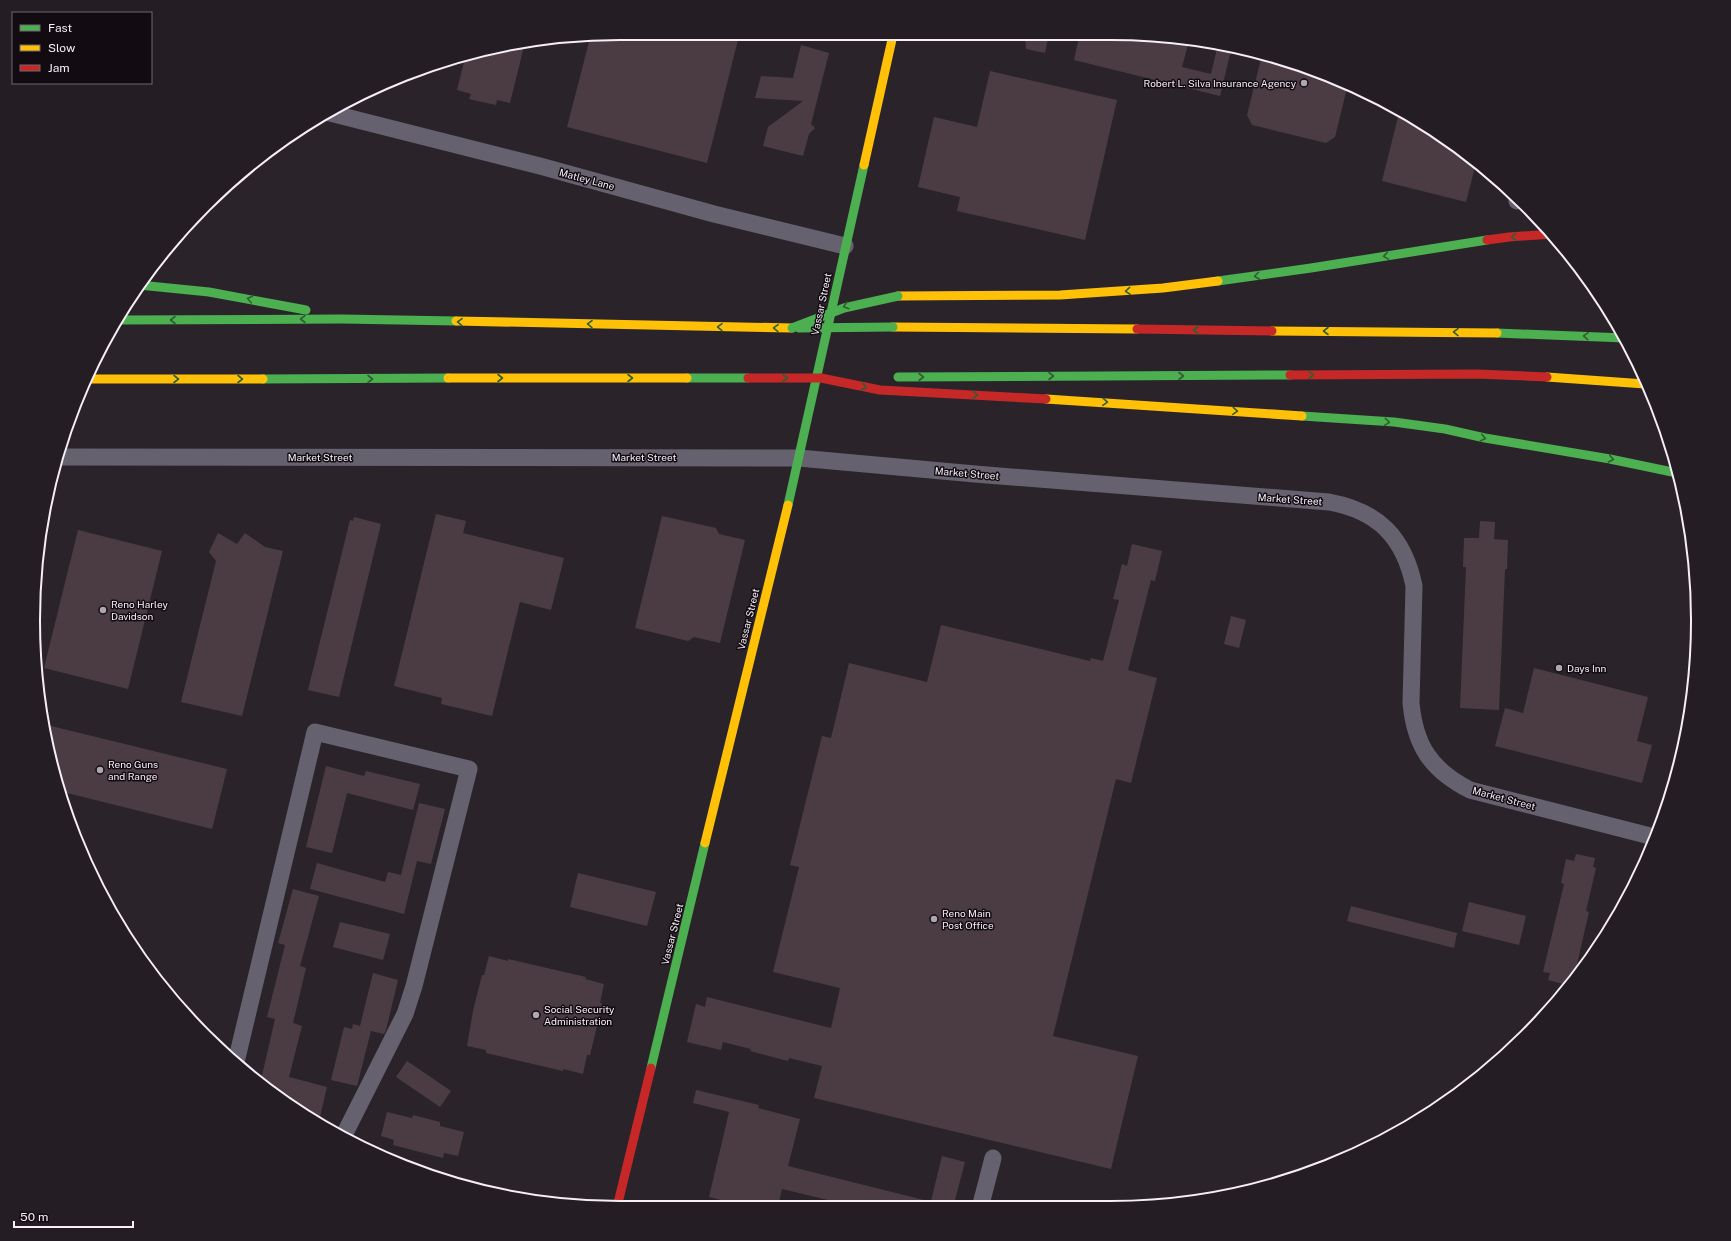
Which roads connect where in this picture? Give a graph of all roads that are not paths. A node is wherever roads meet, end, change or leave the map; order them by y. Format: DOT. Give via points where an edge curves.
graph roads {
  1 [pos="892,40"];
  2 [pos="336,115"];
  3 [pos="1544,235"];
  4 [pos="845,246"];
  5 [pos="147,286"];
  6 [pos="342,319"];
  7 [pos="124,320"];
  8 [pos="792,328"];
  9 [pos="1617,338"];
  10 [pos="890,377"];
  11 [pos="821,378"];
  12 [pos="866,378"];
  13 [pos="93,379"];
  14 [pos="152,379"];
  15 [pos="1640,384"];
  16 [pos="105,388"];
  17 [pos="1445,428"];
  18 [pos="1482,428"];
  19 [pos="64,457"];
  20 [pos="799,458"];
  21 [pos="1671,472"];
  22 [pos="1650,836"];
  23 [pos="237,1056"];
  24 [pos="347,1132"];
  25 [pos="993,1158"];
  26 [pos="618,1201"];
  27 [pos="983,1201"];
  1 -- 4 [label="main road, Vassar Street"];
  2 -- 4 [label="street, Matley Lane"];
  3 -- 8 [label="main road, one-way, bridge" via="1509,237 1303,269 1148,289 1053,295 898,296 852,304 818,315"];
  4 -- 20 [label="main road, Vassar Street"];
  6 -- 5 [label="main road, one-way" via="239,297"];
  6 -- 7 [label="main road, one-way"];
  8 -- 6 [label="main road, one-way"];
  9 -- 8 [label="main road, one-way, bridge" via="1518,333"];
  10 -- 15 [label="main road, one-way" via="1477,374"];
  11 -- 12 [label="main road"];
  14 -- 11 [label="main road, one-way, bridge"];
  11 -- 17 [label="main road, one-way" via="880,390 1348,418"];
  13 -- 14 [label="main road"];
  14 -- 16 [label="main road"];
  17 -- 18 [label="main road"];
  17 -- 21 [label="main road, one-way" via="1485,438"];
  19 -- 20 [label="street, Market Street"];
  20 -- 22 [label="street, Market Street" via="1329,502 1366,513 1391,533 1403,550 1410,568 1414,586 1412,722 1426,755 1438,770 1453,782 1470,790"];
  20 -- 26 [label="main road, Vassar Street"];
  23 -- 24 [label="street" via="315,732 469,769 405,1014"];
  25 -- 27 [label="street"];
}
